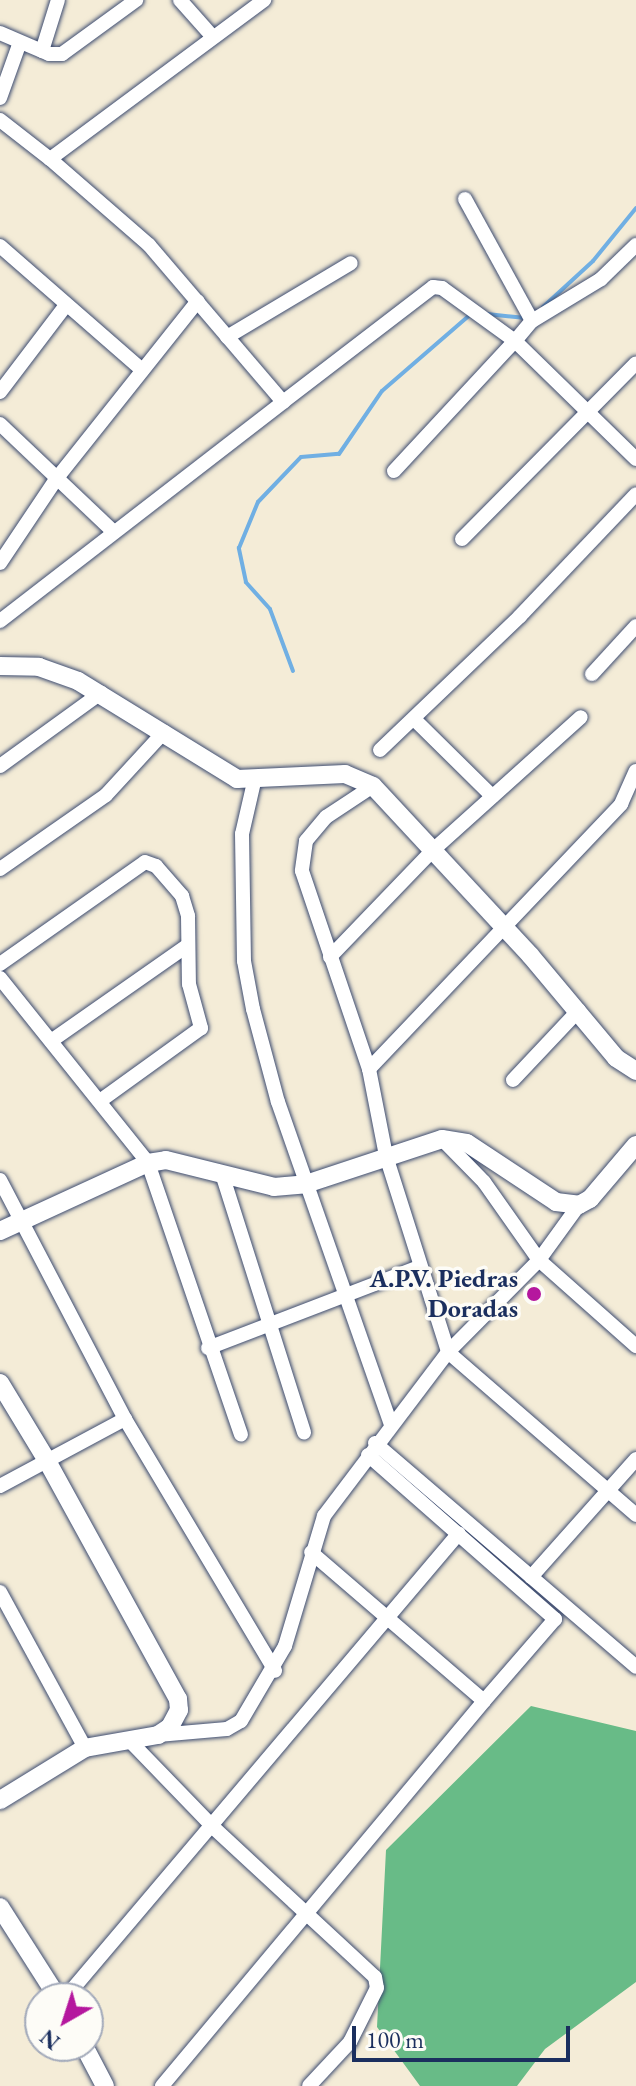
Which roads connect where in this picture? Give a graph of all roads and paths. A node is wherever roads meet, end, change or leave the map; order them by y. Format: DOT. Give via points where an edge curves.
graph roads {
  1 [pos="58,0"];
  2 [pos="136,0"];
  3 [pos="180,0"];
  4 [pos="264,0"];
  5 [pos="0,33"];
  6 [pos="212,36"];
  7 [pos="20,42"];
  8 [pos="42,51"];
  9 [pos="0,98"];
  10 [pos="0,120"];
  11 [pos="50,159"];
  12 [pos="465,199"];
  13 [pos="636,245"];
  14 [pos="0,246"];
  15 [pos="351,263"];
  16 [pos="198,301"];
  17 [pos="66,305"];
  18 [pos="532,321"];
  19 [pos="227,337"];
  20 [pos="515,341"];
  21 [pos="636,363"];
  22 [pos="142,370"];
  23 [pos="0,392"];
  24 [pos="283,402"];
  25 [pos="586,411"];
  26 [pos="0,424"];
  27 [pos="636,459"];
  28 [pos="394,471"];
  29 [pos="57,478"];
  30 [pos="636,494"];
  31 [pos="114,532"];
  32 [pos="462,539"];
  33 [pos="0,563"];
  34 [pos="0,621"];
  35 [pos="636,626"];
  36 [pos="3,668"];
  37 [pos="592,674"];
  38 [pos="101,693"];
  39 [pos="581,717"];
  40 [pos="414,719"];
  41 [pos="164,732"];
  42 [pos="380,750"];
  43 [pos="0,766"];
  44 [pos="636,771"];
  45 [pos="254,782"];
  46 [pos="373,786"];
  47 [pos="492,796"];
  48 [pos="432,851"];
  49 [pos="0,869"];
  50 [pos="505,927"];
  51 [pos="188,945"];
  52 [pos="330,957"];
  53 [pos="0,964"];
  54 [pos="0,978"];
  55 [pos="579,1010"];
  56 [pos="51,1041"];
  57 [pos="369,1069"];
  58 [pos="636,1071"];
  59 [pos="513,1080"];
  60 [pos="101,1100"];
  61 [pos="442,1139"];
  62 [pos="636,1145"];
  63 [pos="386,1156"];
  64 [pos="148,1163"];
  65 [pos="223,1177"];
  66 [pos="0,1180"];
  67 [pos="306,1184"];
  68 [pos="579,1205"];
  69 [pos="23,1218"];
  70 [pos="0,1231"];
  71 [pos="539,1260"];
  72 [pos="419,1267"];
  73 [pos="344,1298"];
  74 [pos="269,1324"];
  75 [pos="636,1346"];
  76 [pos="208,1348"];
  77 [pos="448,1352"];
  78 [pos="0,1383"];
  79 [pos="125,1419"];
  80 [pos="391,1424"];
  81 [pos="304,1432"];
  82 [pos="241,1435"];
  83 [pos="372,1449"];
  84 [pos="46,1459"];
  85 [pos="636,1459"];
  86 [pos="0,1486"];
  87 [pos="607,1489"];
  88 [pos="636,1515"];
  89 [pos="459,1533"];
  90 [pos="311,1552"];
  91 [pos="531,1577"];
  92 [pos="0,1592"];
  93 [pos="392,1618"];
  94 [pos="636,1667"];
  95 [pos="275,1671"];
  96 [pos="484,1701"];
  97 [pos="158,1735"];
  98 [pos="128,1739"];
  99 [pos="85,1748"];
  100 [pos="0,1800"];
  101 [pos="214,1828"];
  102 [pos="0,1907"];
  103 [pos="307,1916"];
  104 [pos="48,1982"];
  105 [pos="79,1982"];
  106 [pos="92,2062"];
  107 [pos="105,2086"];
  108 [pos="162,2086"];
  109 [pos="309,2086"];
  1 -- 8 [label="street"];
  2 -- 8 [label="street" via="62,54"];
  3 -- 6 [label="street"];
  4 -- 6 [label="street"];
  5 -- 7 [label="street"];
  6 -- 11 [label="street"];
  7 -- 8 [label="street"];
  7 -- 9 [label="street"];
  10 -- 11 [label="street"];
  11 -- 16 [label="street" via="149,245"];
  12 -- 18 [label="street"];
  13 -- 18 [label="street" via="601,279"];
  14 -- 17 [label="street"];
  15 -- 19 [label="street"];
  16 -- 19 [label="street"];
  16 -- 22 [label="street"];
  17 -- 22 [label="street"];
  17 -- 23 [label="street"];
  18 -- 20 [label="street"];
  19 -- 24 [label="street"];
  20 -- 24 [label="street" via="442,288 433,287"];
  20 -- 25 [label="street"];
  20 -- 28 [label="street"];
  21 -- 25 [label="street"];
  22 -- 29 [label="street"];
  24 -- 31 [label="street"];
  25 -- 27 [label="street"];
  25 -- 32 [label="street"];
  26 -- 29 [label="street"];
  29 -- 31 [label="street"];
  29 -- 33 [label="street"];
  30 -- 40 [label="street"];
  31 -- 34 [label="street"];
  35 -- 37 [label="street"];
  36 -- 38 [label="street" via="57,672"];
  38 -- 41 [label="street"];
  38 -- 43 [label="street"];
  39 -- 47 [label="street"];
  40 -- 42 [label="street"];
  40 -- 47 [label="street"];
  41 -- 45 [label="street" via="237,779"];
  41 -- 49 [label="street" via="106,795"];
  44 -- 50 [label="street" via="621,804"];
  45 -- 46 [label="street" via="345,774"];
  45 -- 67 [label="street" via="242,834 244,961 278,1102"];
  46 -- 48 [label="street"];
  46 -- 52 [label="street" via="326,817 306,841 302,857"];
  47 -- 48 [label="street"];
  48 -- 50 [label="street"];
  48 -- 52 [label="street"];
  50 -- 55 [label="street"];
  50 -- 57 [label="street"];
  51 -- 53 [label="street" via="182,896 156,866 145,862"];
  51 -- 56 [label="street"];
  51 -- 60 [label="street" via="189,984 201,1028"];
  52 -- 57 [label="street"];
  54 -- 56 [label="street"];
  55 -- 58 [label="street" via="616,1058"];
  55 -- 59 [label="street"];
  56 -- 60 [label="street"];
  57 -- 63 [label="street"];
  60 -- 64 [label="street"];
  61 -- 63 [label="street"];
  61 -- 68 [label="street" via="467,1143 556,1202"];
  61 -- 71 [label="street" via="484,1182"];
  62 -- 68 [label="street"];
  63 -- 67 [label="street"];
  63 -- 72 [label="street"];
  64 -- 65 [label="street" via="166,1160"];
  64 -- 69 [label="street"];
  64 -- 76 [label="street"];
  65 -- 67 [label="street" via="274,1187"];
  65 -- 74 [label="street"];
  66 -- 69 [label="street"];
  67 -- 73 [label="street"];
  68 -- 71 [label="street"];
  69 -- 70 [label="street"];
  69 -- 79 [label="street"];
  71 -- 75 [label="street"];
  71 -- 77 [label="street"];
  72 -- 73 [label="street"];
  72 -- 77 [label="street"];
  73 -- 74 [label="street"];
  73 -- 80 [label="street"];
  74 -- 76 [label="street"];
  74 -- 81 [label="street"];
  76 -- 82 [label="street"];
  77 -- 80 [label="street"];
  77 -- 87 [label="street"];
  78 -- 84 [label="street"];
  79 -- 84 [label="street"];
  79 -- 95 [label="street"];
  80 -- 83 [label="street"];
  83 -- 89 [label="street"];
  83 -- 90 [label="street" via="324,1516"];
  83 -- 91 [label="street"];
  84 -- 86 [label="street"];
  84 -- 97 [label="street" via="178,1699 178,1717"];
  85 -- 87 [label="street"];
  87 -- 88 [label="street"];
  87 -- 91 [label="street"];
  89 -- 93 [label="street"];
  89 -- 96 [label="street" via="555,1619"];
  90 -- 93 [label="street"];
  90 -- 95 [label="street"];
  91 -- 94 [label="street"];
  92 -- 99 [label="street"];
  93 -- 96 [label="street"];
  93 -- 101 [label="street"];
  95 -- 97 [label="street" via="241,1721 227,1729"];
  96 -- 103 [label="street"];
  97 -- 98 [label="street"];
  98 -- 99 [label="street"];
  98 -- 101 [label="street"];
  99 -- 100 [label="street"];
  101 -- 103 [label="street"];
  101 -- 105 [label="street"];
  102 -- 104 [label="street"];
  103 -- 108 [label="street"];
  103 -- 109 [label="street" via="375,1977 377,1988 350,2042"];
  106 -- 107 [label="street"];
}
